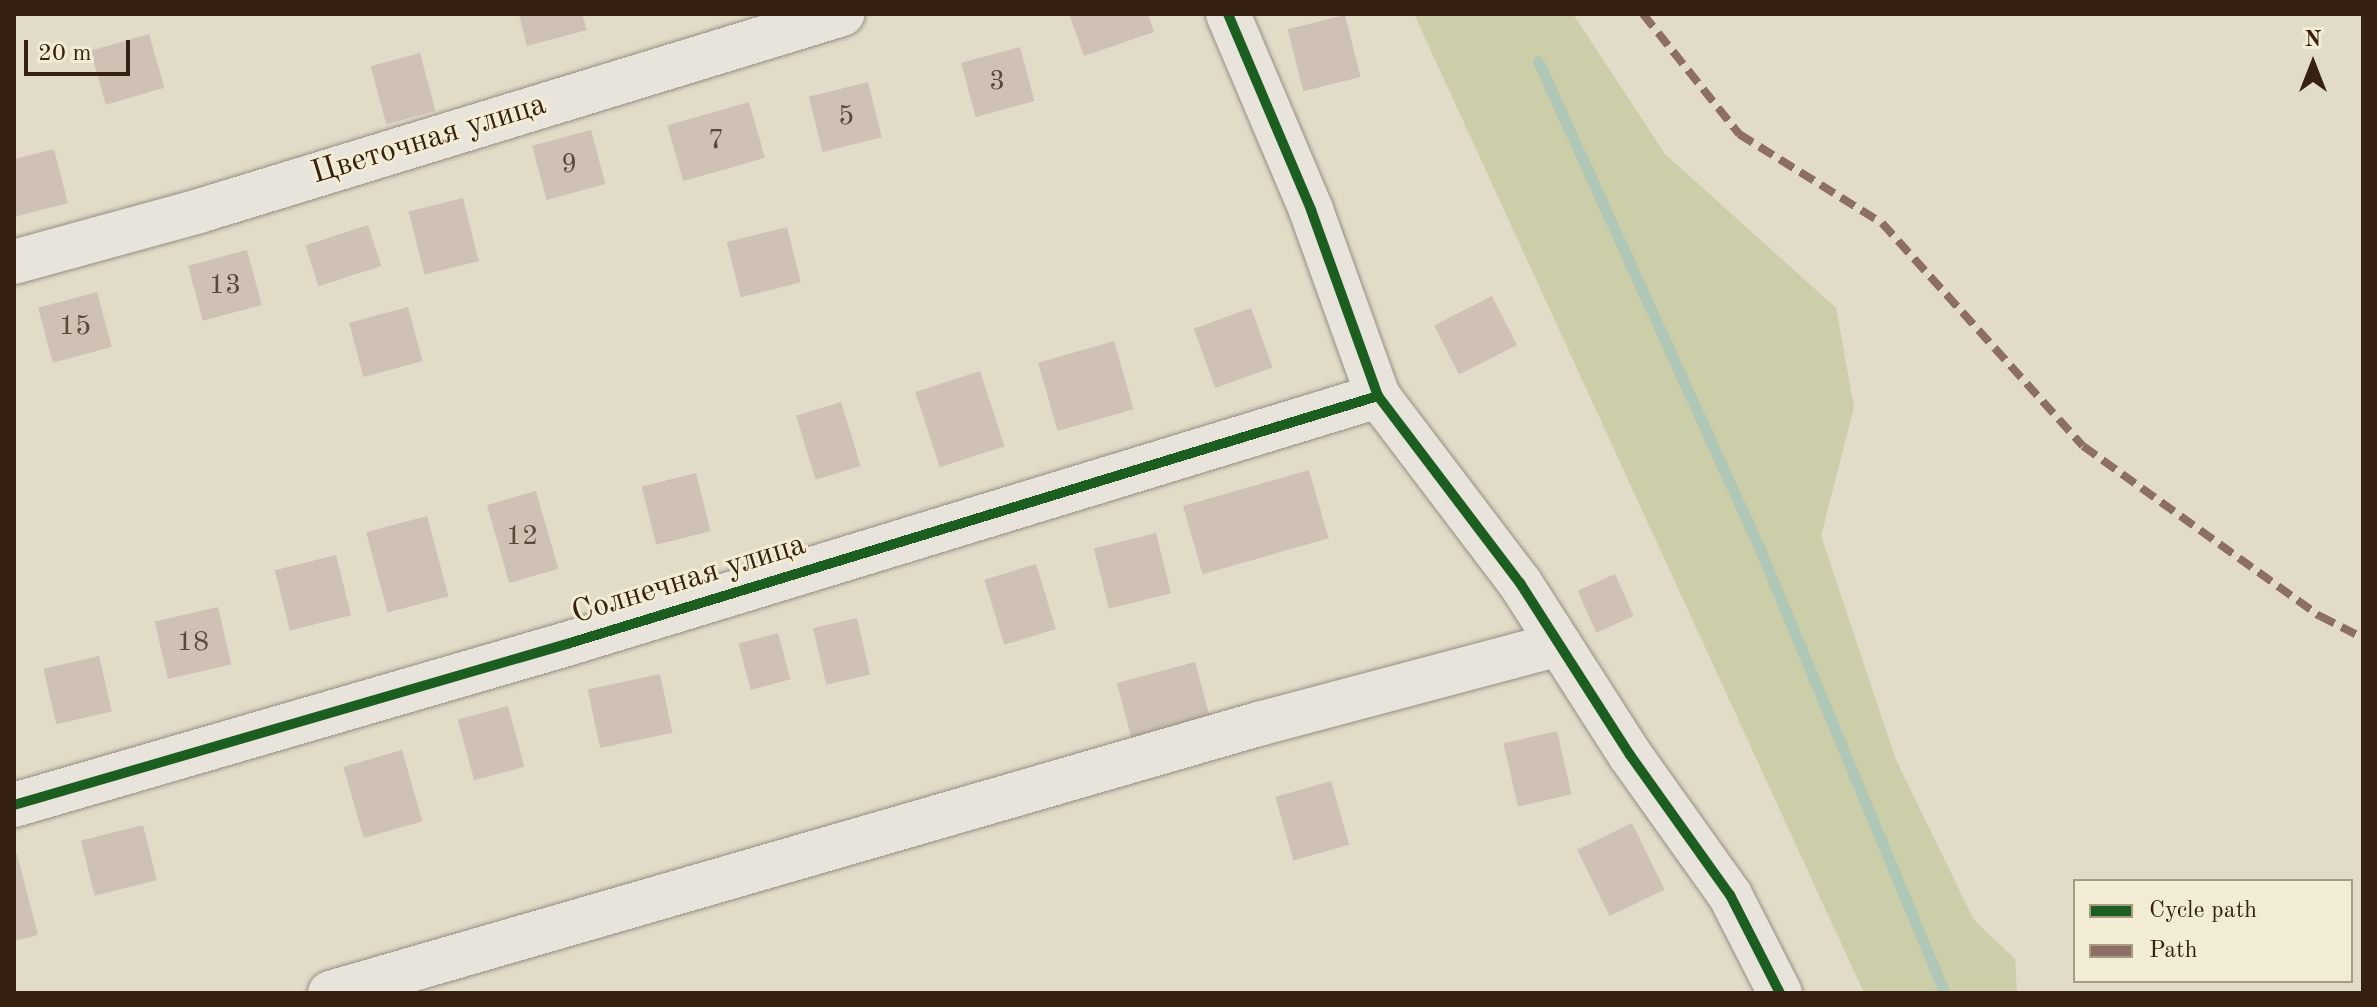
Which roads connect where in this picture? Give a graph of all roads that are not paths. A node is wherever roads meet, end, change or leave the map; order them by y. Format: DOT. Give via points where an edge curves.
graph roads {
  1 [pos="842,14"];
  2 [pos="1228,14"];
  3 [pos="14,262"];
  4 [pos="1378,396"];
  5 [pos="1559,644"];
  6 [pos="14,805"];
  7 [pos="330,993"];
  8 [pos="1780,993"];
  1 -- 3 [label="street, Цветочная улица" via="199,211"];
  2 -- 4 [label="street" via="1311,210"];
  4 -- 5 [label="street" via="1520,583"];
  4 -- 6 [label="street, Солнечная улица" via="585,639"];
  5 -- 7 [label="street" via="1262,723"];
  5 -- 8 [label="street" via="1730,895"];
}
